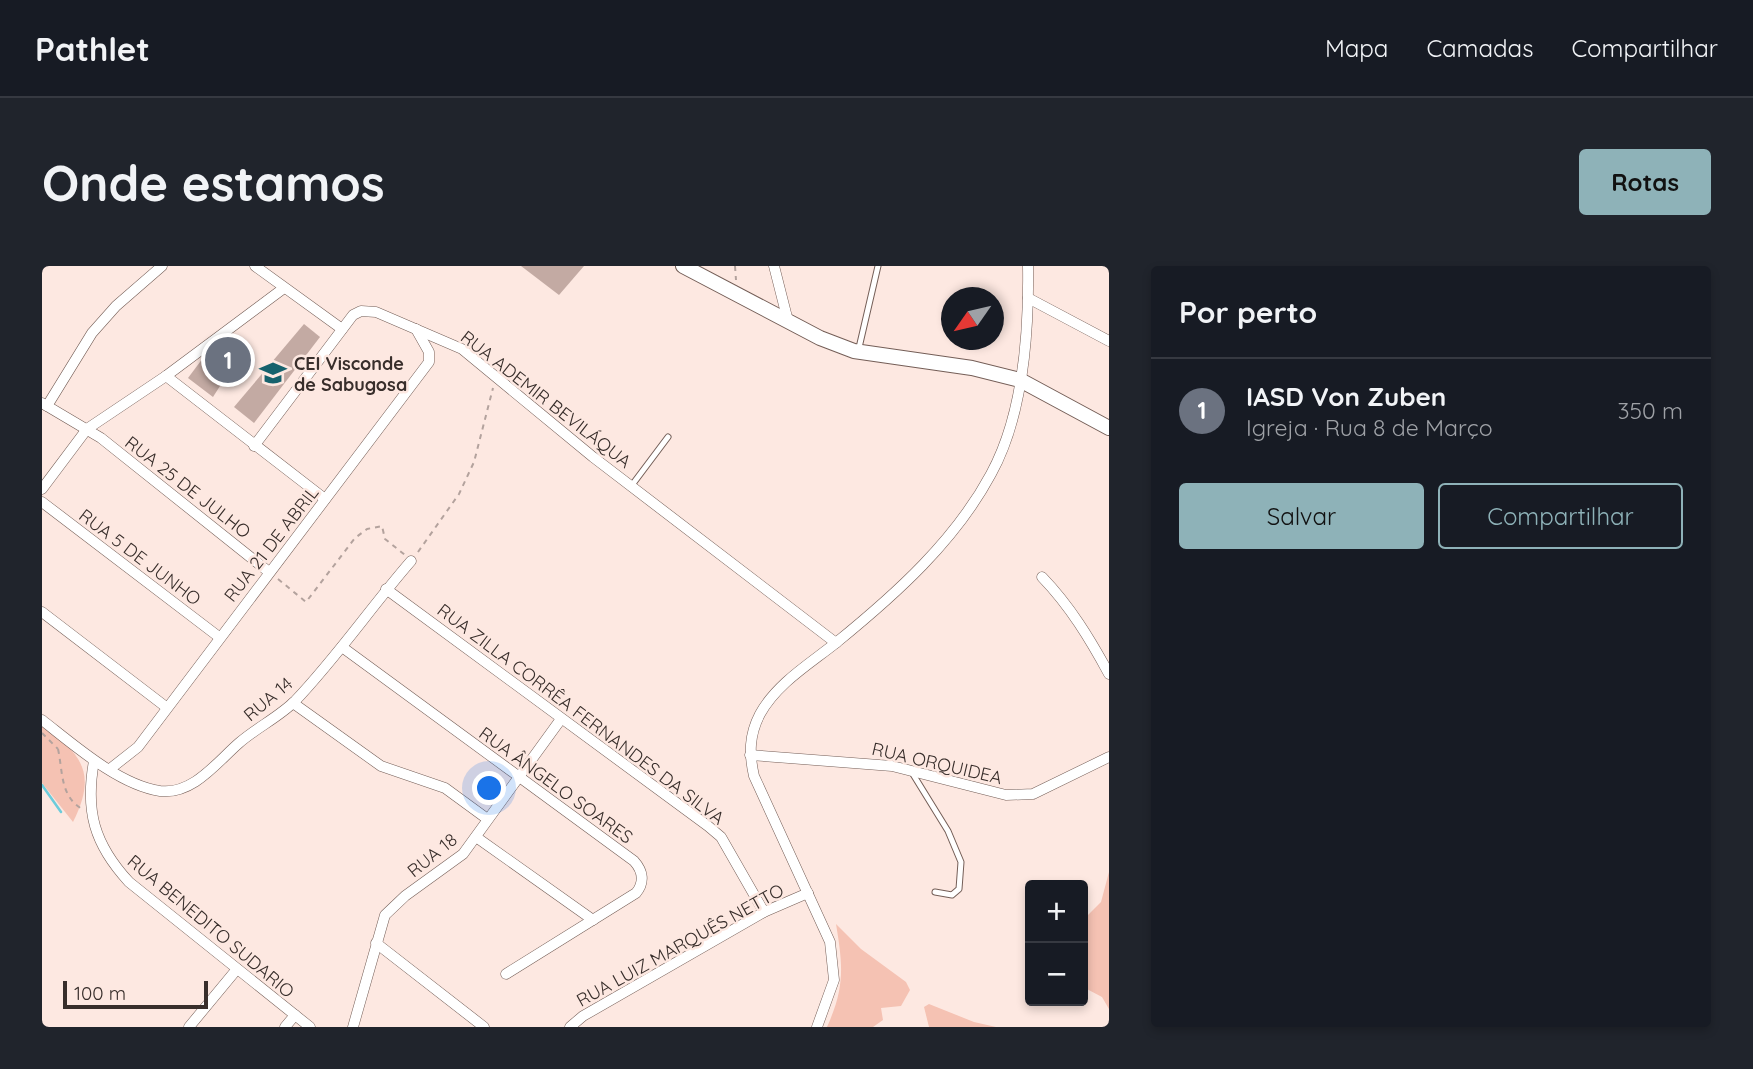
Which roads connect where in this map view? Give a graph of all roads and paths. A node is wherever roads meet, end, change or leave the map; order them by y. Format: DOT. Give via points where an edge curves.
graph roads {
  1 [pos="162,266"];
  2 [pos="255,266"];
  3 [pos="774,266"];
  4 [pos="878,266"];
  5 [pos="1028,266"];
  6 [pos="690,268"];
  7 [pos="284,288"];
  8 [pos="1028,298"];
  9 [pos="788,321"];
  10 [pos="342,329"];
  11 [pos="416,329"];
  12 [pos="1109,341"];
  13 [pos="858,352"];
  14 [pos="166,376"];
  15 [pos="496,377"];
  16 [pos="1020,380"];
  17 [pos="44,405"];
  18 [pos="1109,428"];
  19 [pos="87,429"];
  20 [pos="668,437"];
  21 [pos="254,446"];
  22 [pos="632,485"];
  23 [pos="42,489"];
  24 [pos="325,499"];
  25 [pos="42,502"];
  26 [pos="412,559"];
  27 [pos="269,572"];
  28 [pos="1041,577"];
  29 [pos="386,589"];
  30 [pos="42,612"];
  31 [pos="219,638"];
  32 [pos="836,643"];
  33 [pos="342,647"];
  34 [pos="1109,674"];
  35 [pos="293,703"];
  36 [pos="166,707"];
  37 [pos="561,719"];
  38 [pos="42,720"];
  39 [pos="58,749"];
  40 [pos="750,755"];
  41 [pos="1109,757"];
  42 [pos="94,761"];
  43 [pos="110,769"];
  44 [pos="911,771"];
  45 [pos="517,777"];
  46 [pos="92,814"];
  47 [pos="486,818"];
  48 [pos="475,837"];
  49 [pos="808,892"];
  50 [pos="935,892"];
  51 [pos="764,912"];
  52 [pos="593,920"];
  53 [pos="376,943"];
  54 [pos="237,969"];
  55 [pos="506,974"];
  56 [pos="295,1016"];
  57 [pos="354,1023"];
  58 [pos="189,1027"];
  59 [pos="285,1027"];
  60 [pos="310,1027"];
  61 [pos="365,1027"];
  62 [pos="484,1027"];
  63 [pos="570,1027"];
  64 [pos="817,1027"];
  1 -- 17 [label="street" via="92,334"];
  2 -- 7 [label="street"];
  3 -- 9 [label="street"];
  4 -- 13 [label="lane"];
  5 -- 8 [label="street"];
  6 -- 9 [label="street"];
  7 -- 10 [label="street"];
  7 -- 14 [label="street"];
  8 -- 12 [label="street"];
  8 -- 16 [label="street"];
  9 -- 13 [label="street"];
  10 -- 11 [label="street, RUA ADEMIR BEVILÁQUA" via="356,312 369,310"];
  10 -- 21 [label="street, RUA ADEMIR BEVILÁQUA"];
  11 -- 15 [label="street, RUA ADEMIR BEVILÁQUA" via="462,349"];
  11 -- 24 [label="street, RUA 21 DE ABRIL" via="429,352 429,362"];
  13 -- 16 [label="street" via="972,368"];
  14 -- 19 [label="street"];
  14 -- 21 [label="street"];
  15 -- 22 [label="street, RUA ADEMIR BEVILÁQUA"];
  15 -- 26 [label="path" via="474,462 452,505"];
  16 -- 18 [label="street"];
  16 -- 32 [label="street" via="1003,446 976,496 918,573"];
  17 -- 19 [label="street, RUA 25 DE JULHO"];
  19 -- 23 [label="street"];
  19 -- 27 [label="street, RUA 25 DE JULHO"];
  20 -- 22 [label="lane"];
  21 -- 24 [label="street"];
  22 -- 32 [label="street, RUA ADEMIR BEVILÁQUA"];
  24 -- 27 [label="street, RUA 21 DE ABRIL"];
  25 -- 31 [label="street, RUA 5 DE JUNHO"];
  26 -- 27 [label="path" via="387,542 382,526 363,530 306,602"];
  26 -- 29 [label="street, RUA 14"];
  27 -- 31 [label="street, RUA 21 DE ABRIL"];
  28 -- 34 [label="street" via="1068,606"];
  29 -- 33 [label="street, RUA 14"];
  29 -- 37 [label="street, RUA ZILLA CORRÊA FERNANDES DA SILVA"];
  30 -- 36 [label="street"];
  31 -- 36 [label="street, RUA 21 DE ABRIL"];
  32 -- 40 [label="street" via="775,695 761,713 752,733"];
  33 -- 35 [label="street, RUA 14"];
  33 -- 45 [label="street, RUA ÂNGELO SOARES"];
  35 -- 43 [label="street, RUA 14" via="178,791 159,791"];
  35 -- 47 [label="street" via="381,766 445,788"];
  36 -- 43 [label="street, RUA 21 DE ABRIL" via="138,747"];
  37 -- 45 [label="street, RUA 18"];
  37 -- 51 [label="street, RUA ZILLA CORRÊA FERNANDES DA SILVA" via="721,837"];
  38 -- 42 [label="street, RUA 14"];
  39 -- 46 [label="path" via="70,800"];
  40 -- 44 [label="street, RUA ORQUIDEA" via="858,761"];
  40 -- 49 [label="street" via="763,799"];
  41 -- 44 [label="street, RUA ORQUIDEA" via="1033,794 1006,795"];
  42 -- 43 [label="street, RUA 14"];
  42 -- 46 [label="street, RUA BENEDITO SUDARIO"];
  44 -- 50 [label="lane" via="948,831 961,862 959,889 952,895"];
  45 -- 47 [label="street, RUA 18"];
  45 -- 52 [label="street, RUA ÂNGELO SOARES" via="642,871 636,893"];
  46 -- 54 [label="street, RUA BENEDITO SUDARIO" via="99,842 116,868"];
  47 -- 48 [label="street, RUA 18"];
  48 -- 52 [label="street"];
  48 -- 53 [label="street, RUA 18" via="450,865 393,905"];
  49 -- 51 [label="street, RUA LUIZ MARQUÊS NETTO"];
  49 -- 64 [label="street" via="830,942 834,965 830,995"];
  51 -- 63 [label="street, RUA LUIZ MARQUÊS NETTO"];
  52 -- 55 [label="street, RUA ÂNGELO SOARES"];
  53 -- 57 [label="street, RUA 18"];
  53 -- 62 [label="street"];
  54 -- 56 [label="street, RUA BENEDITO SUDARIO"];
  54 -- 58 [label="street"];
  56 -- 59 [label="street"];
  56 -- 60 [label="street, RUA BENEDITO SUDARIO"];
  57 -- 61 [label="street"];
}
